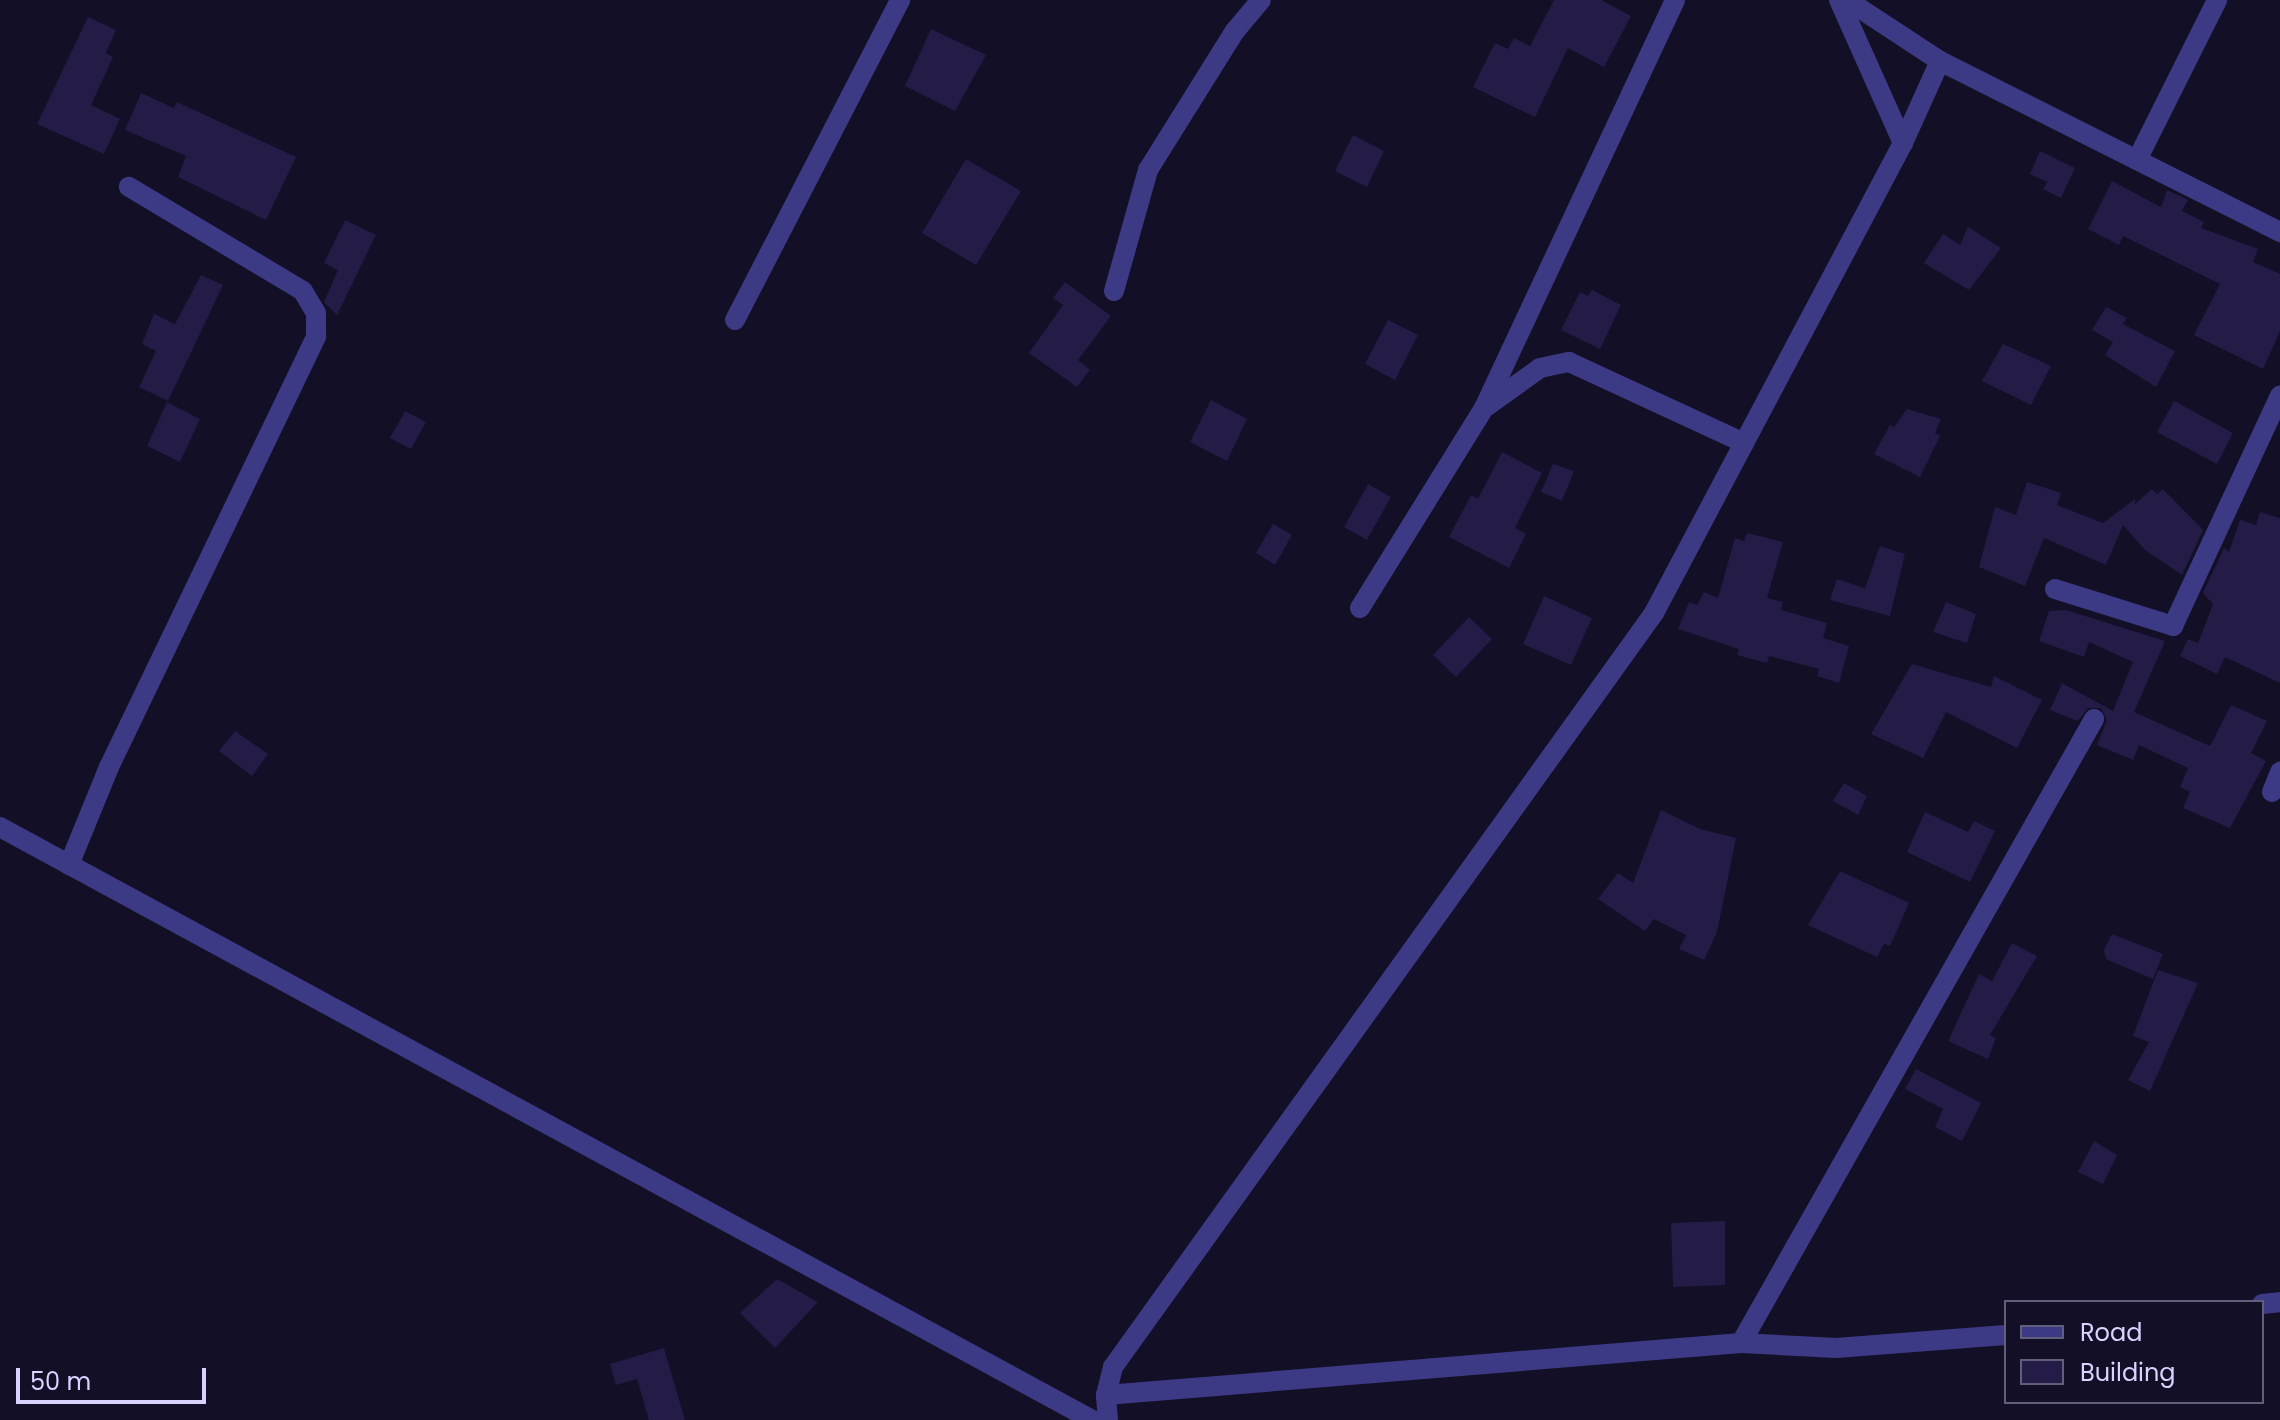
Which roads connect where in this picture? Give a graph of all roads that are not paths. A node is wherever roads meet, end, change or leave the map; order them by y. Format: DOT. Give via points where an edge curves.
graph roads {
  1 [pos="900,0"];
  2 [pos="1261,0"];
  3 [pos="1675,0"];
  4 [pos="1839,0"];
  5 [pos="1847,0"];
  6 [pos="2217,0"];
  7 [pos="1940,61"];
  8 [pos="1903,143"];
  9 [pos="2137,160"];
  10 [pos="129,187"];
  11 [pos="2280,232"];
  12 [pos="1114,291"];
  13 [pos="735,320"];
  14 [pos="2280,396"];
  15 [pos="1484,408"];
  16 [pos="1744,443"];
  17 [pos="2055,589"];
  18 [pos="1360,608"];
  19 [pos="2094,719"];
  20 [pos="2280,772"];
  21 [pos="2272,792"];
  22 [pos="0,827"];
  23 [pos="69,865"];
  24 [pos="2004,1335"];
  25 [pos="1741,1343"];
  26 [pos="1106,1395"];
  27 [pos="1092,1420"];
  28 [pos="1108,1420"];
  1 -- 13 [label="street"];
  2 -- 12 [label="street" via="1235,31 1148,170"];
  3 -- 15 [label="street"];
  4 -- 8 [label="street"];
  5 -- 7 [label="street"];
  6 -- 9 [label="street"];
  7 -- 8 [label="street"];
  7 -- 9 [label="street"];
  8 -- 16 [label="street"];
  9 -- 11 [label="street"];
  10 -- 23 [label="street" via="303,291 316,313 316,336 109,767"];
  14 -- 17 [label="street" via="2173,626"];
  15 -- 16 [label="street" via="1540,368 1569,362"];
  15 -- 18 [label="street"];
  16 -- 26 [label="street" via="1654,613 1113,1367"];
  19 -- 25 [label="street"];
  20 -- 21 [label="street"];
  22 -- 23 [label="street"];
  23 -- 27 [label="street"];
  24 -- 25 [label="street" via="1836,1348"];
  25 -- 26 [label="street"];
  26 -- 28 [label="street"];
}
